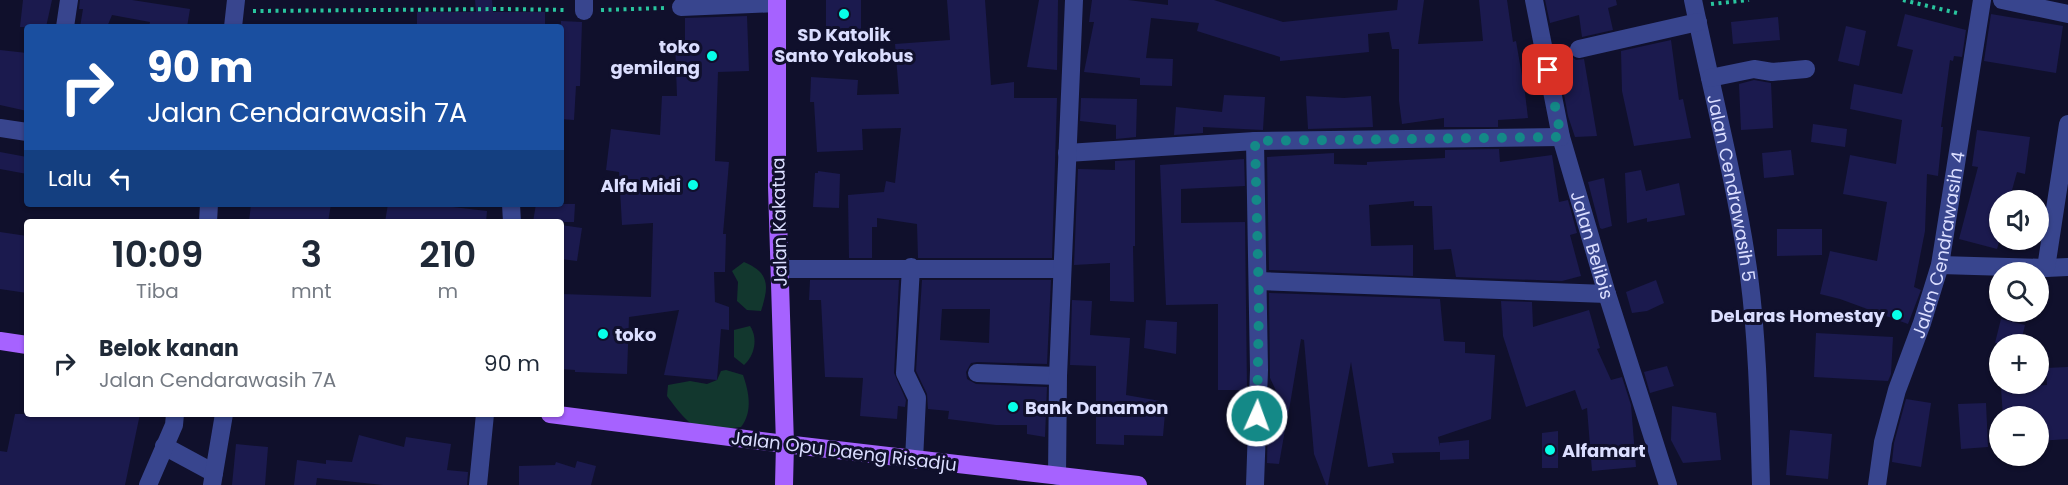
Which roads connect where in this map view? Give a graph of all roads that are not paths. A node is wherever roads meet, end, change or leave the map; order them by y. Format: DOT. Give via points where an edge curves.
graph roads {
  1 [pos="69,0"];
  2 [pos="1074,0"];
  3 [pos="1534,0"];
  4 [pos="1982,0"];
  5 [pos="2002,0"];
  6 [pos="777,2"];
  7 [pos="681,7"];
  8 [pos="1695,10"];
  9 [pos="2068,14"];
  10 [pos="65,24"];
  11 [pos="1579,49"];
  12 [pos="1806,69"];
  13 [pos="1710,78"];
  14 [pos="0,128"];
  15 [pos="2067,130"];
  16 [pos="24,132"];
  17 [pos="1561,137"];
  18 [pos="1255,141"];
  19 [pos="1067,153"];
  20 [pos="2047,262"];
  21 [pos="1940,265"];
  22 [pos="1989,266"];
  23 [pos="911,267"];
  24 [pos="2068,267"];
  25 [pos="1062,268"];
  26 [pos="2049,268"];
  27 [pos="780,269"];
  28 [pos="1258,281"];
  29 [pos="1607,294"];
  30 [pos="0,341"];
  31 [pos="24,345"];
  32 [pos="977,373"];
  33 [pos="1058,376"];
  34 [pos="564,416"];
  35 [pos="175,417"];
  36 [pos="223,417"];
  37 [pos="484,417"];
  38 [pos="785,444"];
  39 [pos="164,446"];
  40 [pos="914,460"];
  41 [pos="1058,476"];
  42 [pos="213,479"];
  43 [pos="148,485"];
  44 [pos="478,485"];
  45 [pos="784,485"];
  46 [pos="1138,485"];
  47 [pos="1255,485"];
  48 [pos="1668,485"];
  49 [pos="1761,485"];
  50 [pos="1877,485"];
  1 -- 10 [label="street"];
  2 -- 19 [label="street"];
  3 -- 17 [label="street, Jalan Belibis"];
  4 -- 21 [label="street, Jalan Cendrawasih 4"];
  5 -- 9 [label="street"];
  6 -- 7 [label="street"];
  6 -- 27 [label="main road, Jalan Kakatua"];
  8 -- 11 [label="street"];
  8 -- 13 [label="street, Jalan Cendrawasih 5"];
  12 -- 13 [label="street" via="1754,69"];
  13 -- 49 [label="street, Jalan Cendrawasih 5" via="1749,276"];
  14 -- 16 [label="street"];
  15 -- 20 [label="street"];
  17 -- 18 [label="street"];
  17 -- 29 [label="street, Jalan Belibis"];
  18 -- 19 [label="street"];
  18 -- 28 [label="street"];
  19 -- 25 [label="street"];
  21 -- 22 [label="street"];
  21 -- 50 [label="street, Jalan Cendrawasih 4" via="1897,390"];
  23 -- 25 [label="street"];
  23 -- 27 [label="street"];
  23 -- 40 [label="street" via="905,373 917,398"];
  24 -- 26 [label="street"];
  25 -- 33 [label="street"];
  27 -- 38 [label="main road, Jalan Kakatua"];
  28 -- 29 [label="street"];
  28 -- 47 [label="street"];
  29 -- 48 [label="street, Jalan Belibis"];
  30 -- 31 [label="main road"];
  32 -- 33 [label="street"];
  33 -- 41 [label="street"];
  34 -- 38 [label="main road, Jalan Opu Daeng Risadju"];
  35 -- 39 [label="street"];
  36 -- 42 [label="street"];
  37 -- 44 [label="street"];
  38 -- 40 [label="main road, Jalan Opu Daeng Risadju"];
  38 -- 45 [label="main road, Jalan Kakatua"];
  39 -- 42 [label="street"];
  39 -- 43 [label="street"];
  40 -- 41 [label="main road, Jalan Opu Daeng Risadju"];
  41 -- 46 [label="main road, Jalan Opu Daeng Risadju"];
}
